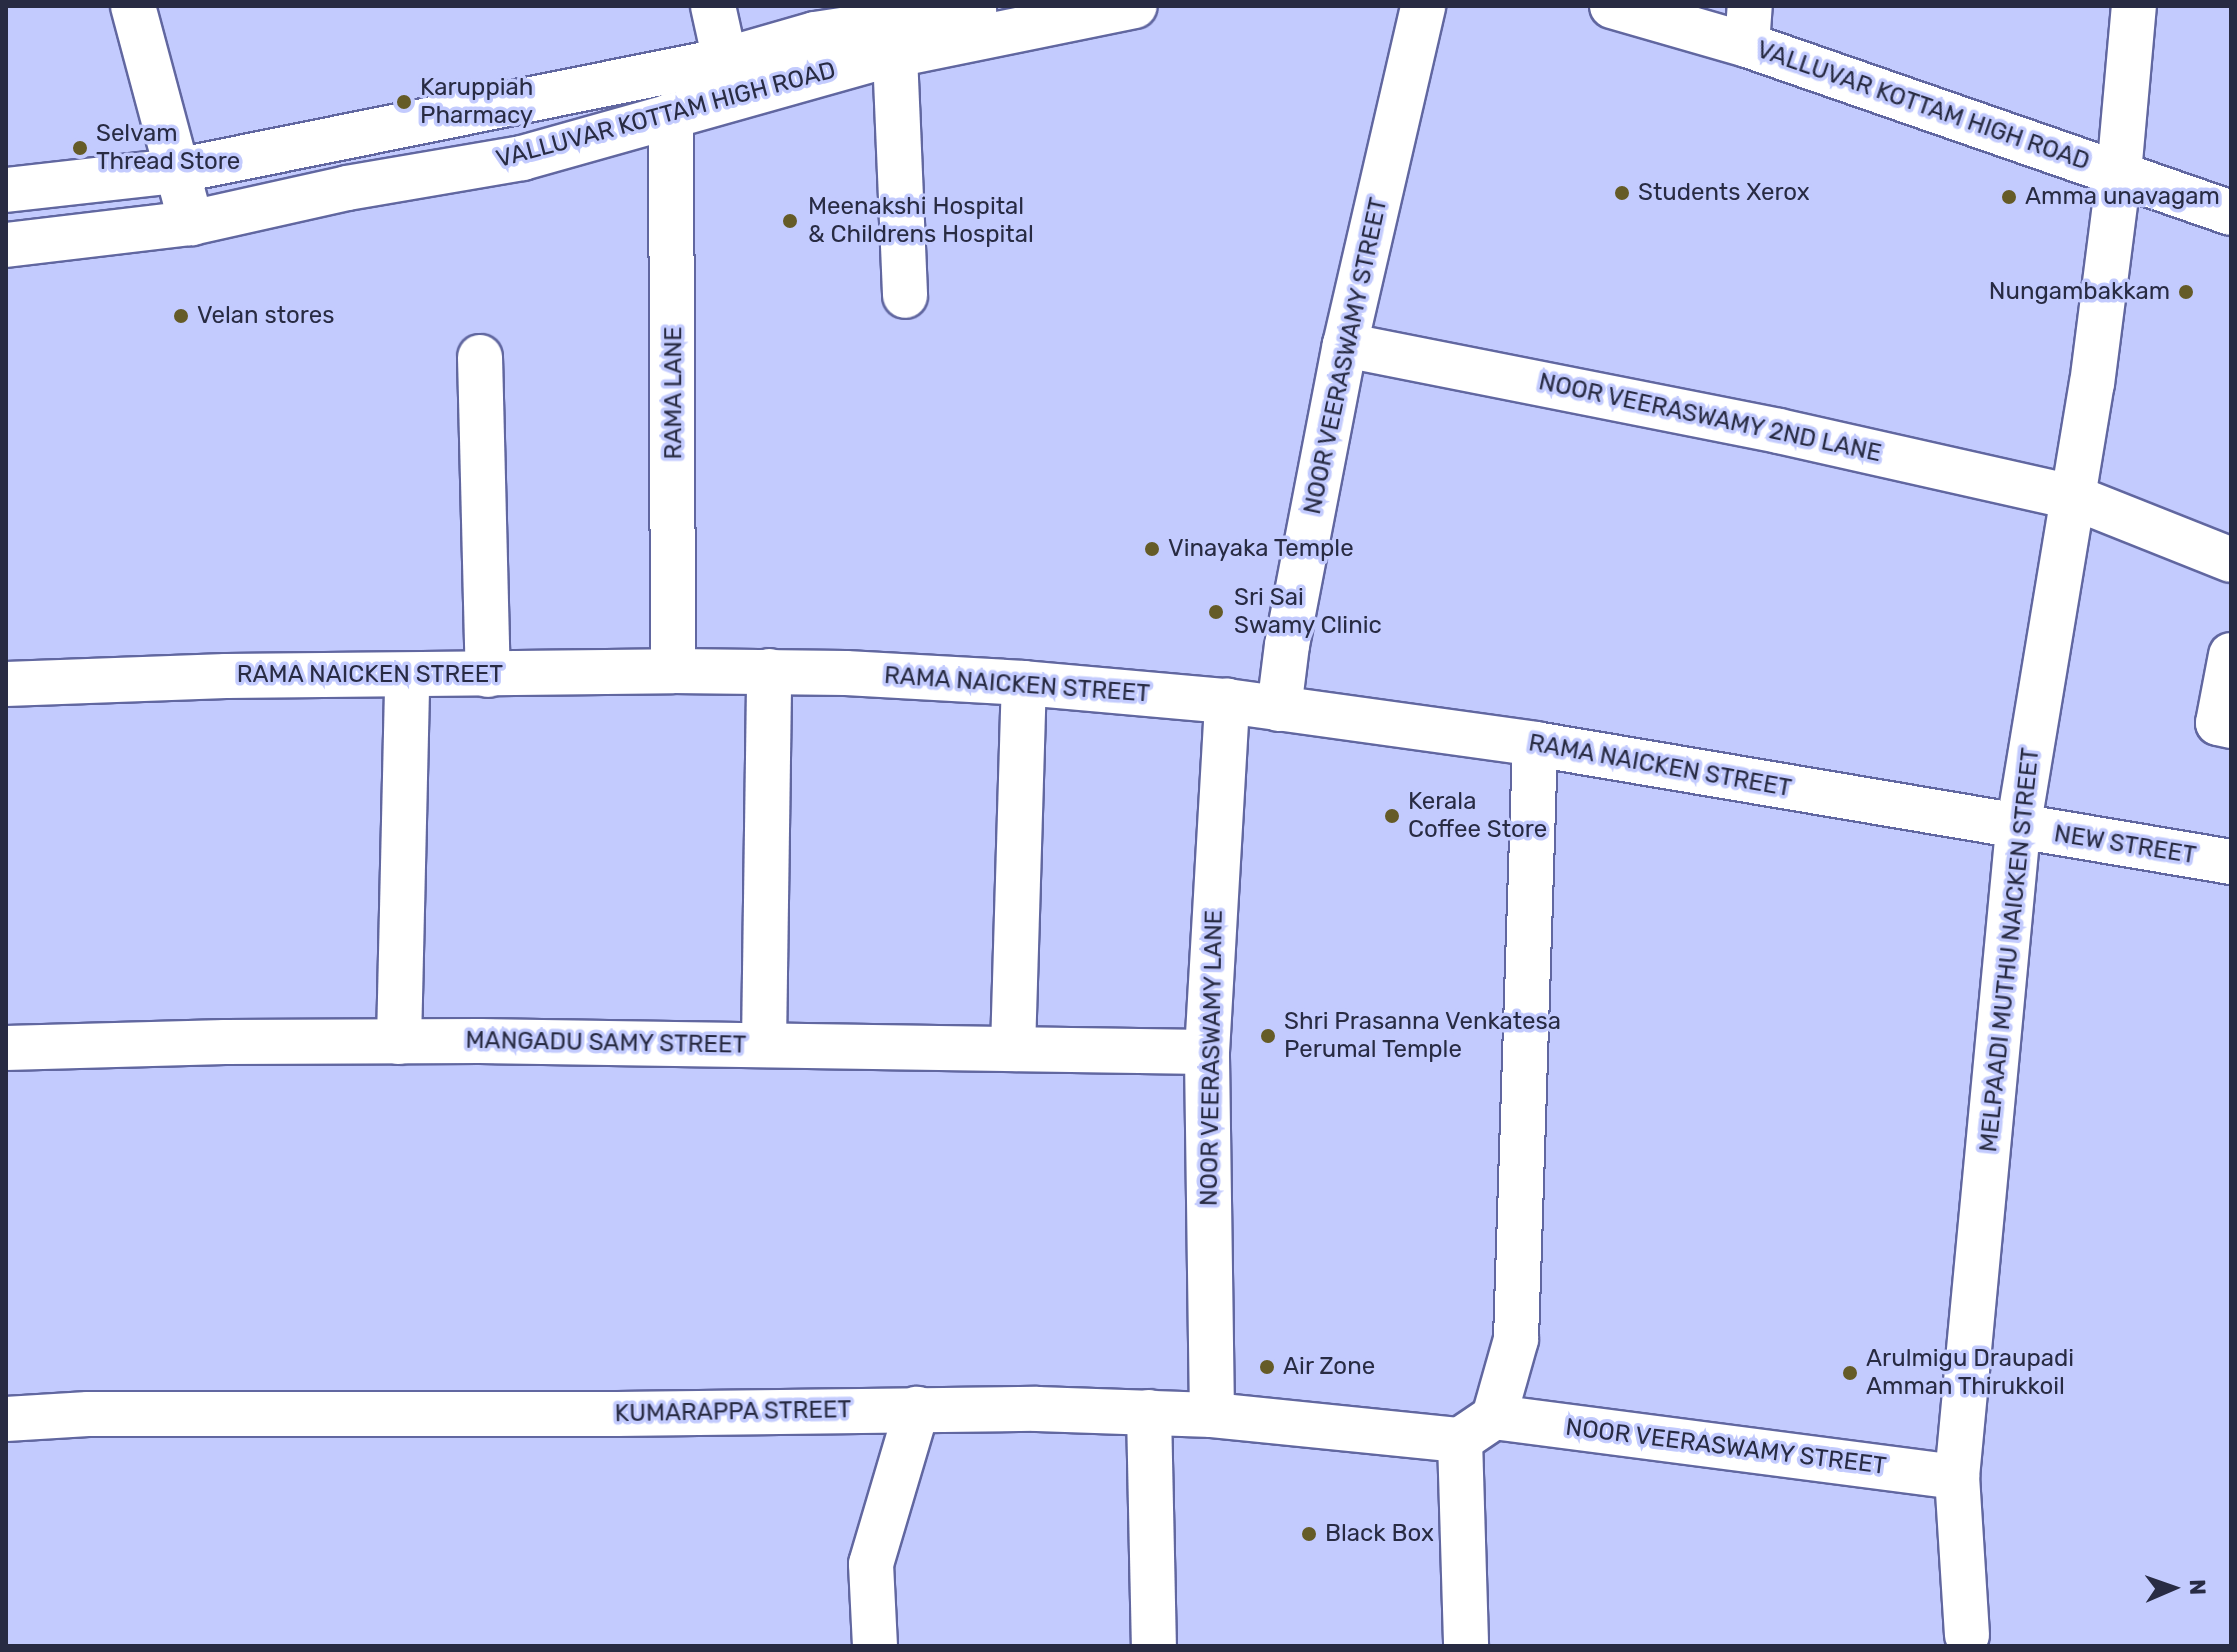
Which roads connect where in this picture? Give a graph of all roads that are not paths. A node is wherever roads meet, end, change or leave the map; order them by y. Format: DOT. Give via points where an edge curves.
graph roads {
  1 [pos="133,6"];
  2 [pos="713,6"];
  3 [pos="989,6"];
  4 [pos="1135,6"];
  5 [pos="1423,6"];
  6 [pos="1612,6"];
  7 [pos="2134,6"];
  8 [pos="1749,26"];
  9 [pos="895,55"];
  10 [pos="725,60"];
  11 [pos="671,115"];
  12 [pos="176,171"];
  13 [pos="2119,173"];
  14 [pos="6,190"];
  15 [pos="2231,213"];
  16 [pos="191,223"];
  17 [pos="6,245"];
  18 [pos="905,296"];
  19 [pos="1345,345"];
  20 [pos="480,357"];
  21 [pos="2073,497"];
  22 [pos="2231,560"];
  23 [pos="2231,655"];
  24 [pos="673,671"];
  25 [pos="769,671"];
  26 [pos="488,675"];
  27 [pos="407,676"];
  28 [pos="1024,683"];
  29 [pos="6,684"];
  30 [pos="1227,701"];
  31 [pos="1279,709"];
  32 [pos="2231,726"];
  33 [pos="1535,744"];
  34 [pos="2018,829"];
  35 [pos="2231,862"];
  36 [pos="399,1042"];
  37 [pos="764,1045"];
  38 [pos="6,1048"];
  39 [pos="1013,1049"];
  40 [pos="1207,1052"];
  41 [pos="917,1409"];
  42 [pos="1149,1412"];
  43 [pos="1212,1415"];
  44 [pos="6,1419"];
  45 [pos="1477,1428"];
  46 [pos="1957,1477"];
  47 [pos="1967,1635"];
  48 [pos="875,1646"];
  49 [pos="1154,1646"];
  50 [pos="1466,1646"];
  1 -- 12 [label="street"];
  2 -- 10 [label="street"];
  3 -- 10 [label="street, VALLUVAR KOTTAM HIGH ROAD" via="815,34"];
  4 -- 9 [label="street, VALLUVAR KOTTAM HIGH ROAD"];
  5 -- 19 [label="street, NOOR VEERASWAMY STREET"];
  6 -- 8 [label="street, VALLUVAR KOTTAM HIGH ROAD"];
  7 -- 13 [label="street, MELPAADI MUTHU NAICKEN STREET"];
  8 -- 13 [label="street, VALLUVAR KOTTAM HIGH ROAD"];
  9 -- 11 [label="street, VALLUVAR KOTTAM HIGH ROAD"];
  9 -- 18 [label="street"];
  10 -- 12 [label="street, VALLUVAR KOTTAM HIGH ROAD"];
  11 -- 16 [label="street, VALLUVAR KOTTAM HIGH ROAD" via="522,158 347,188"];
  11 -- 24 [label="street, RAMA LANE"];
  12 -- 14 [label="street, VALLUVAR KOTTAM HIGH ROAD"];
  12 -- 16 [label="street"];
  13 -- 15 [label="street, VALLUVAR KOTTAM HIGH ROAD"];
  13 -- 21 [label="street, MELPAADI MUTHU NAICKEN STREET"];
  16 -- 17 [label="street, VALLUVAR KOTTAM HIGH ROAD"];
  19 -- 21 [label="street, NOOR VEERASWAMY 2ND LANE" via="1779,431"];
  19 -- 31 [label="street, NOOR VEERASWAMY STREET"];
  20 -- 26 [label="street"];
  21 -- 22 [label="street, NOOR VEERASWAMY 2ND LANE"];
  21 -- 34 [label="street, MELPAADI MUTHU NAICKEN STREET"];
  23 -- 32 [label="street" via="2218,723"];
  24 -- 25 [label="street, RAMA NAICKEN STREET"];
  24 -- 26 [label="street, RAMA NAICKEN STREET"];
  25 -- 28 [label="street, RAMA NAICKEN STREET"];
  25 -- 37 [label="street"];
  26 -- 27 [label="street, RAMA NAICKEN STREET"];
  27 -- 29 [label="street, RAMA NAICKEN STREET"];
  27 -- 36 [label="street"];
  28 -- 30 [label="street, RAMA NAICKEN STREET"];
  28 -- 39 [label="street"];
  30 -- 31 [label="street, RAMA NAICKEN STREET"];
  30 -- 40 [label="street, NOOR VEERASWAMY LANE"];
  31 -- 33 [label="street, RAMA NAICKEN STREET"];
  33 -- 34 [label="street, RAMA NAICKEN STREET"];
  33 -- 45 [label="street" via="1516,1339"];
  34 -- 35 [label="street, NEW STREET"];
  34 -- 46 [label="street, MELPAADI MUTHU NAICKEN STREET"];
  36 -- 37 [label="street, MANGADU SAMY STREET"];
  36 -- 38 [label="street, MANGADU SAMY STREET"];
  37 -- 39 [label="street, MANGADU SAMY STREET"];
  39 -- 40 [label="street, MANGADU SAMY STREET"];
  40 -- 43 [label="street, NOOR VEERASWAMY LANE"];
  41 -- 42 [label="street, KUMARAPPA STREET"];
  41 -- 44 [label="street, KUMARAPPA STREET" via="88,1414"];
  41 -- 48 [label="street" via="871,1564"];
  42 -- 43 [label="street, KUMARAPPA STREET"];
  42 -- 49 [label="street"];
  43 -- 45 [label="street, KUMARAPPA STREET"];
  45 -- 46 [label="street, NOOR VEERASWAMY STREET"];
  45 -- 50 [label="street"];
  46 -- 47 [label="street, MELPAADI MUTHU NAICKEN STREET"];
}
